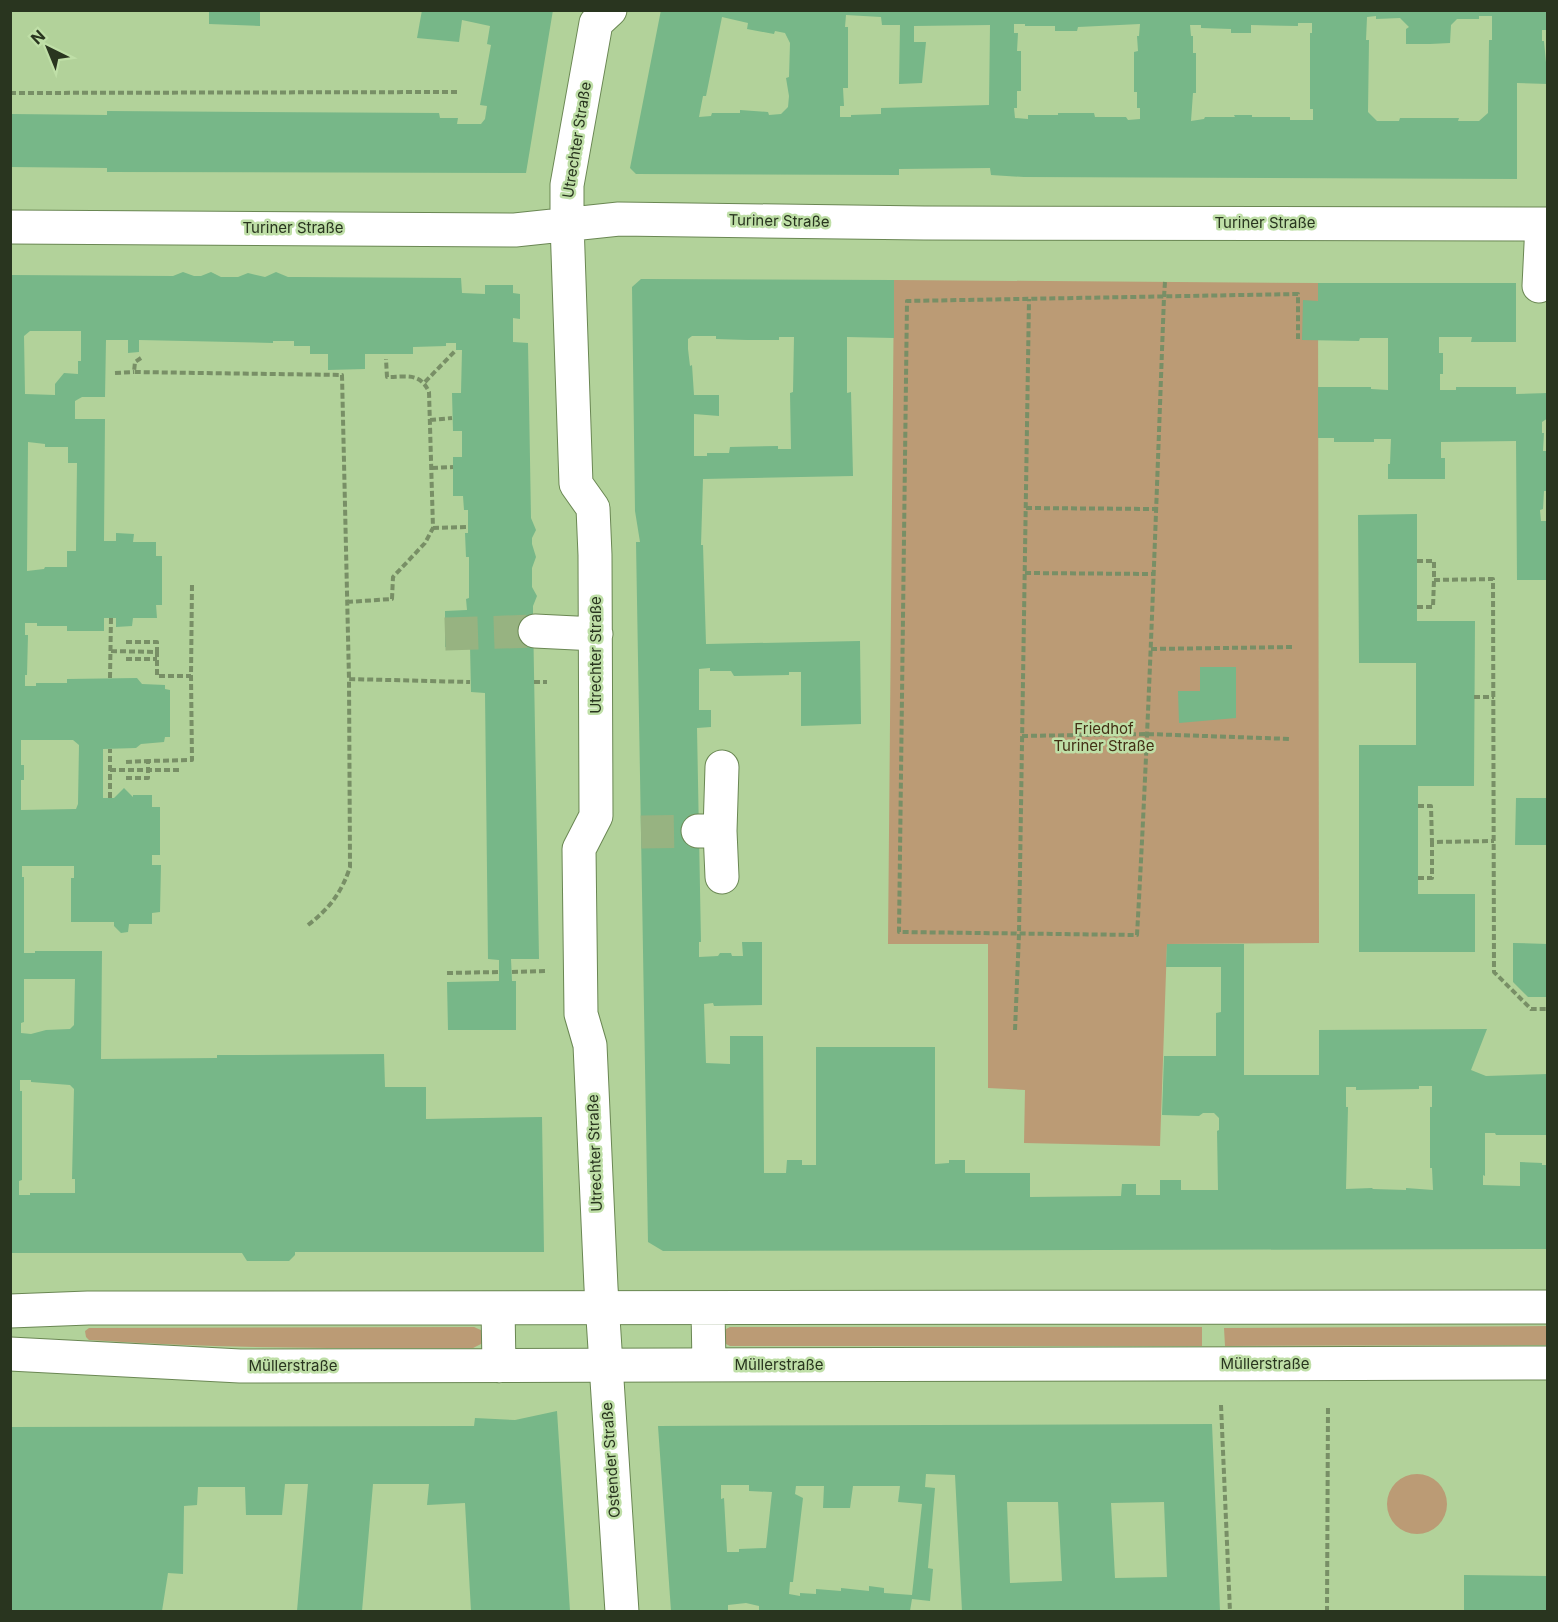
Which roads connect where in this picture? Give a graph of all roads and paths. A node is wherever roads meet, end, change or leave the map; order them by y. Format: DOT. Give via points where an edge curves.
graph roads {
  1 [pos="610,10"];
  2 [pos="458,92"];
  3 [pos="10,93"];
  4 [pos="567,223"];
  5 [pos="1545,224"];
  6 [pos="10,227"];
  7 [pos="1165,282"];
  8 [pos="1539,286"];
  9 [pos="1164,297"];
  10 [pos="1029,299"];
  11 [pos="1298,339"];
  12 [pos="456,350"];
  13 [pos="141,358"];
  14 [pos="386,359"];
  15 [pos="134,372"];
  16 [pos="115,373"];
  17 [pos="425,382"];
  18 [pos="452,418"];
  19 [pos="430,420"];
  20 [pos="453,467"];
  21 [pos="432,468"];
  22 [pos="1026,508"];
  23 [pos="1156,508"];
  24 [pos="468,527"];
  25 [pos="433,528"];
  26 [pos="1417,561"];
  27 [pos="1025,573"];
  28 [pos="1154,574"];
  29 [pos="1434,580"];
  30 [pos="192,585"];
  31 [pos="347,602"];
  32 [pos="1417,607"];
  33 [pos="111,618"];
  34 [pos="535,631"];
  35 [pos="596,634"];
  36 [pos="126,642"];
  37 [pos="1292,647"];
  38 [pos="1151,649"];
  39 [pos="111,651"];
  40 [pos="157,652"];
  41 [pos="126,659"];
  42 [pos="157,659"];
  43 [pos="190,676"];
  44 [pos="110,678"];
  45 [pos="349,679"];
  46 [pos="470,682"];
  47 [pos="534,682"];
  48 [pos="547,682"];
  49 [pos="1474,697"];
  50 [pos="1494,697"];
  51 [pos="1148,734"];
  52 [pos="1022,736"];
  53 [pos="1291,739"];
  54 [pos="110,748"];
  55 [pos="148,761"];
  56 [pos="126,762"];
  57 [pos="722,767"];
  58 [pos="110,770"];
  59 [pos="148,770"];
  60 [pos="182,770"];
  61 [pos="126,778"];
  62 [pos="110,798"];
  63 [pos="1418,807"];
  64 [pos="1494,841"];
  65 [pos="1432,842"];
  66 [pos="722,877"];
  67 [pos="1418,878"];
  68 [pos="308,925"];
  69 [pos="1019,934"];
  70 [pos="549,971"];
  71 [pos="499,972"];
  72 [pos="512,972"];
  73 [pos="447,973"];
  74 [pos="1548,1009"];
  75 [pos="1015,1030"];
  76 [pos="1548,1307"];
  77 [pos="498,1308"];
  78 [pos="602,1308"];
  79 [pos="708,1309"];
  80 [pos="10,1311"];
  81 [pos="10,1354"];
  82 [pos="1548,1363"];
  83 [pos="605,1365"];
  84 [pos="709,1365"];
  85 [pos="499,1366"];
  86 [pos="1221,1405"];
  87 [pos="1328,1405"];
  88 [pos="622,1611"];
  89 [pos="1230,1611"];
  90 [pos="1327,1611"];
  1 -- 4 [label="main road, Utrechter Straße" via="596,23 567,185"];
  2 -- 3 [label="path"];
  4 -- 5 [label="main road, Turiner Straße" via="619,219"];
  4 -- 6 [label="main road, Turiner Straße" via="516,230"];
  4 -- 35 [label="main road, Utrechter Straße" via="576,484 593,508"];
  5 -- 8 [label="main road"];
  7 -- 9 [label="path"];
  9 -- 10 [label="path"];
  9 -- 11 [label="path" via="1298,294"];
  9 -- 23 [label="path"];
  10 -- 22 [label="path"];
  10 -- 69 [label="path" via="907,301 899,932"];
  12 -- 17 [label="path"];
  13 -- 15 [label="path" via="135,362"];
  14 -- 17 [label="path" via="387,377 414,377"];
  15 -- 16 [label="path"];
  15 -- 31 [label="path" via="342,375"];
  17 -- 19 [label="path"];
  18 -- 19 [label="path"];
  19 -- 21 [label="path"];
  20 -- 21 [label="path"];
  21 -- 25 [label="path"];
  22 -- 23 [label="path"];
  22 -- 27 [label="path"];
  23 -- 28 [label="path"];
  24 -- 25 [label="path"];
  25 -- 31 [label="path" via="425,543 393,577 392,599"];
  26 -- 29 [label="path" via="1434,561"];
  27 -- 28 [label="path"];
  27 -- 52 [label="path"];
  28 -- 38 [label="path"];
  29 -- 32 [label="path" via="1433,607"];
  29 -- 50 [label="path" via="1493,579"];
  30 -- 43 [label="path"];
  31 -- 45 [label="path"];
  33 -- 39 [label="path"];
  34 -- 35 [label="main road"];
  35 -- 78 [label="main road, Utrechter Straße" via="596,816 579,849 579,861 581,1014 590,1045"];
  36 -- 40 [label="path" via="157,642"];
  37 -- 38 [label="path"];
  38 -- 51 [label="path"];
  39 -- 40 [label="path"];
  39 -- 44 [label="path"];
  40 -- 42 [label="path"];
  41 -- 42 [label="path"];
  42 -- 43 [label="path" via="157,676"];
  43 -- 55 [label="path" via="192,760"];
  45 -- 46 [label="path"];
  45 -- 68 [label="path" via="350,867 335,899"];
  47 -- 48 [label="path"];
  49 -- 50 [label="path"];
  50 -- 64 [label="path"];
  51 -- 52 [label="path"];
  51 -- 53 [label="path"];
  51 -- 69 [label="path" via="1137,935"];
  52 -- 69 [label="path"];
  54 -- 58 [label="path"];
  55 -- 56 [label="path"];
  55 -- 59 [label="path"];
  57 -- 66 [label="main road" via="709,831"];
  58 -- 59 [label="path"];
  58 -- 62 [label="path"];
  59 -- 60 [label="path"];
  59 -- 61 [label="path" via="148,778"];
  63 -- 65 [label="path" via="1431,806"];
  64 -- 65 [label="path"];
  64 -- 74 [label="path" via="1494,972 1531,1009"];
  65 -- 67 [label="path" via="1432,878"];
  69 -- 75 [label="path"];
  70 -- 72 [label="path"];
  71 -- 73 [label="path"];
  76 -- 79 [label="main road"];
  77 -- 78 [label="main road"];
  77 -- 80 [label="main road"];
  77 -- 85 [label="main road"];
  78 -- 79 [label="main road"];
  78 -- 83 [label="main road, Ostender Straße"];
  79 -- 84 [label="main road"];
  81 -- 85 [label="main road, Müllerstraße" via="240,1366"];
  82 -- 84 [label="main road, Müllerstraße"];
  83 -- 84 [label="main road, Müllerstraße"];
  83 -- 85 [label="main road, Müllerstraße"];
  83 -- 88 [label="main road, Ostender Straße"];
  86 -- 89 [label="path"];
  87 -- 90 [label="path"];
}
